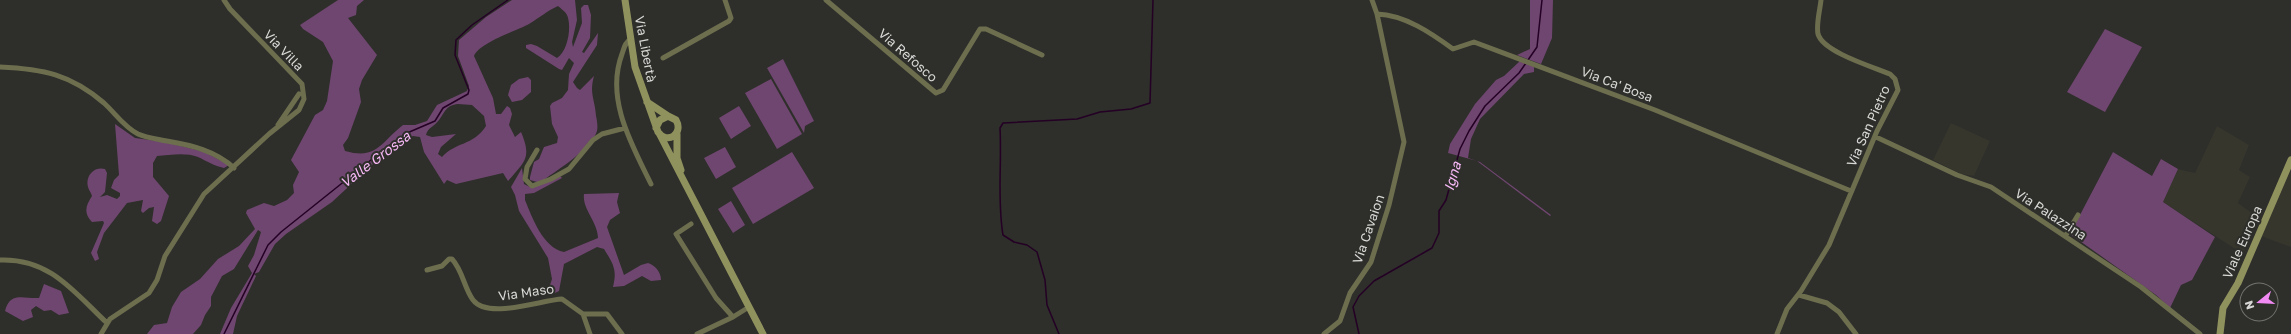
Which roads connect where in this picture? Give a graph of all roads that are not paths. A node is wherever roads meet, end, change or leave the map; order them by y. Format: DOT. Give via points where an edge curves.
graph roads {
  1 [pos="224,0"];
  2 [pos="625,0"];
  3 [pos="725,0"];
  4 [pos="826,0"];
  5 [pos="1372,0"];
  6 [pos="1821,0"];
  7 [pos="1377,14"];
  8 [pos="631,38"];
  9 [pos="1042,55"];
  10 [pos="663,58"];
  11 [pos="0,67"];
  12 [pos="299,94"];
  13 [pos="647,102"];
  14 [pos="668,116"];
  15 [pos="276,128"];
  16 [pos="625,128"];
  17 [pos="656,128"];
  18 [pos="677,134"];
  19 [pos="660,136"];
  20 [pos="1876,137"];
  21 [pos="537,150"];
  22 [pos="2291,160"];
  23 [pos="234,168"];
  24 [pos="685,181"];
  25 [pos="651,184"];
  26 [pos="1851,191"];
  27 [pos="2078,215"];
  28 [pos="691,224"];
  29 [pos="2066,235"];
  30 [pos="0,260"];
  31 [pos="427,270"];
  32 [pos="1799,295"];
  33 [pos="749,307"];
  34 [pos="584,314"];
  35 [pos="733,317"];
  36 [pos="107,323"];
  37 [pos="103,333"];
  38 [pos="590,334"];
  39 [pos="622,334"];
  40 [pos="697,334"];
  41 [pos="763,334"];
  42 [pos="1324,334"];
  43 [pos="1776,334"];
  44 [pos="1856,334"];
  45 [pos="2200,334"];
  46 [pos="2220,334"];
  1 -- 15 [label="street, Via Villa" via="304,87 304,99 299,110"];
  2 -- 8 [label="main road, Via Libertà"];
  3 -- 10 [label="street" via="731,18 729,21"];
  4 -- 9 [label="street, Via Refosco" via="936,93 942,90 980,29 986,29"];
  5 -- 7 [label="street"];
  6 -- 20 [label="street, Via San Pietro" via="1818,28 1821,40 1838,52 1890,74 1898,85"];
  7 -- 26 [label="street, Via Ca' Bosa" via="1392,15 1430,32 1453,49 1474,42 1524,60 1655,110"];
  7 -- 42 [label="street, Via Cavaion" via="1404,142 1388,210 1371,262 1347,298 1340,321"];
  8 -- 13 [label="main road, Via Libertà" via="635,67"];
  8 -- 16 [label="street" via="620,57 616,84"];
  11 -- 23 [label="street" via="40,70 59,75 104,103 129,129 139,134 212,153"];
  12 -- 15 [label="street"];
  13 -- 14 [label="main road, Via Libertà"];
  13 -- 17 [label="main road, Via Libertà"];
  14 -- 17 [label="main road" via="660,120"];
  14 -- 18 [label="main road" via="674,118 678,124"];
  15 -- 23 [label="street, Via Villa"];
  16 -- 21 [label="street" via="602,134 593,140 568,169 532,186 525,178 527,167"];
  16 -- 25 [label="street"];
  17 -- 19 [label="main road"];
  18 -- 19 [label="main road" via="671,138"];
  18 -- 24 [label="main road" via="677,158"];
  19 -- 24 [label="main road"];
  20 -- 26 [label="street, Via San Pietro"];
  20 -- 29 [label="street, Via Palazzina" via="1957,175 1991,187"];
  22 -- 46 [label="main road, Viale Europa" via="2238,283 2223,308"];
  23 -- 36 [label="street, Via Villa" via="200,200 165,256 157,280 149,293"];
  24 -- 33 [label="main road"];
  26 -- 32 [label="street, Via San Pietro" via="1829,245"];
  27 -- 29 [label="street"];
  28 -- 35 [label="street" via="676,234 716,298"];
  29 -- 45 [label="street, Via Palazzina" via="2141,287"];
  30 -- 36 [label="street" via="26,262 52,272 95,309"];
  31 -- 34 [label="street, Via Maso" via="442,266 449,258 452,259 459,268 472,299 485,308 521,306 562,299"];
  32 -- 43 [label="street, Via San Pietro" via="1787,309"];
  32 -- 44 [label="street" via="1828,303 1839,312"];
  33 -- 35 [label="street"];
  33 -- 41 [label="main road"];
  34 -- 38 [label="street"];
  34 -- 39 [label="street" via="607,314"];
  35 -- 40 [label="street"];
  36 -- 37 [label="street"];
}
